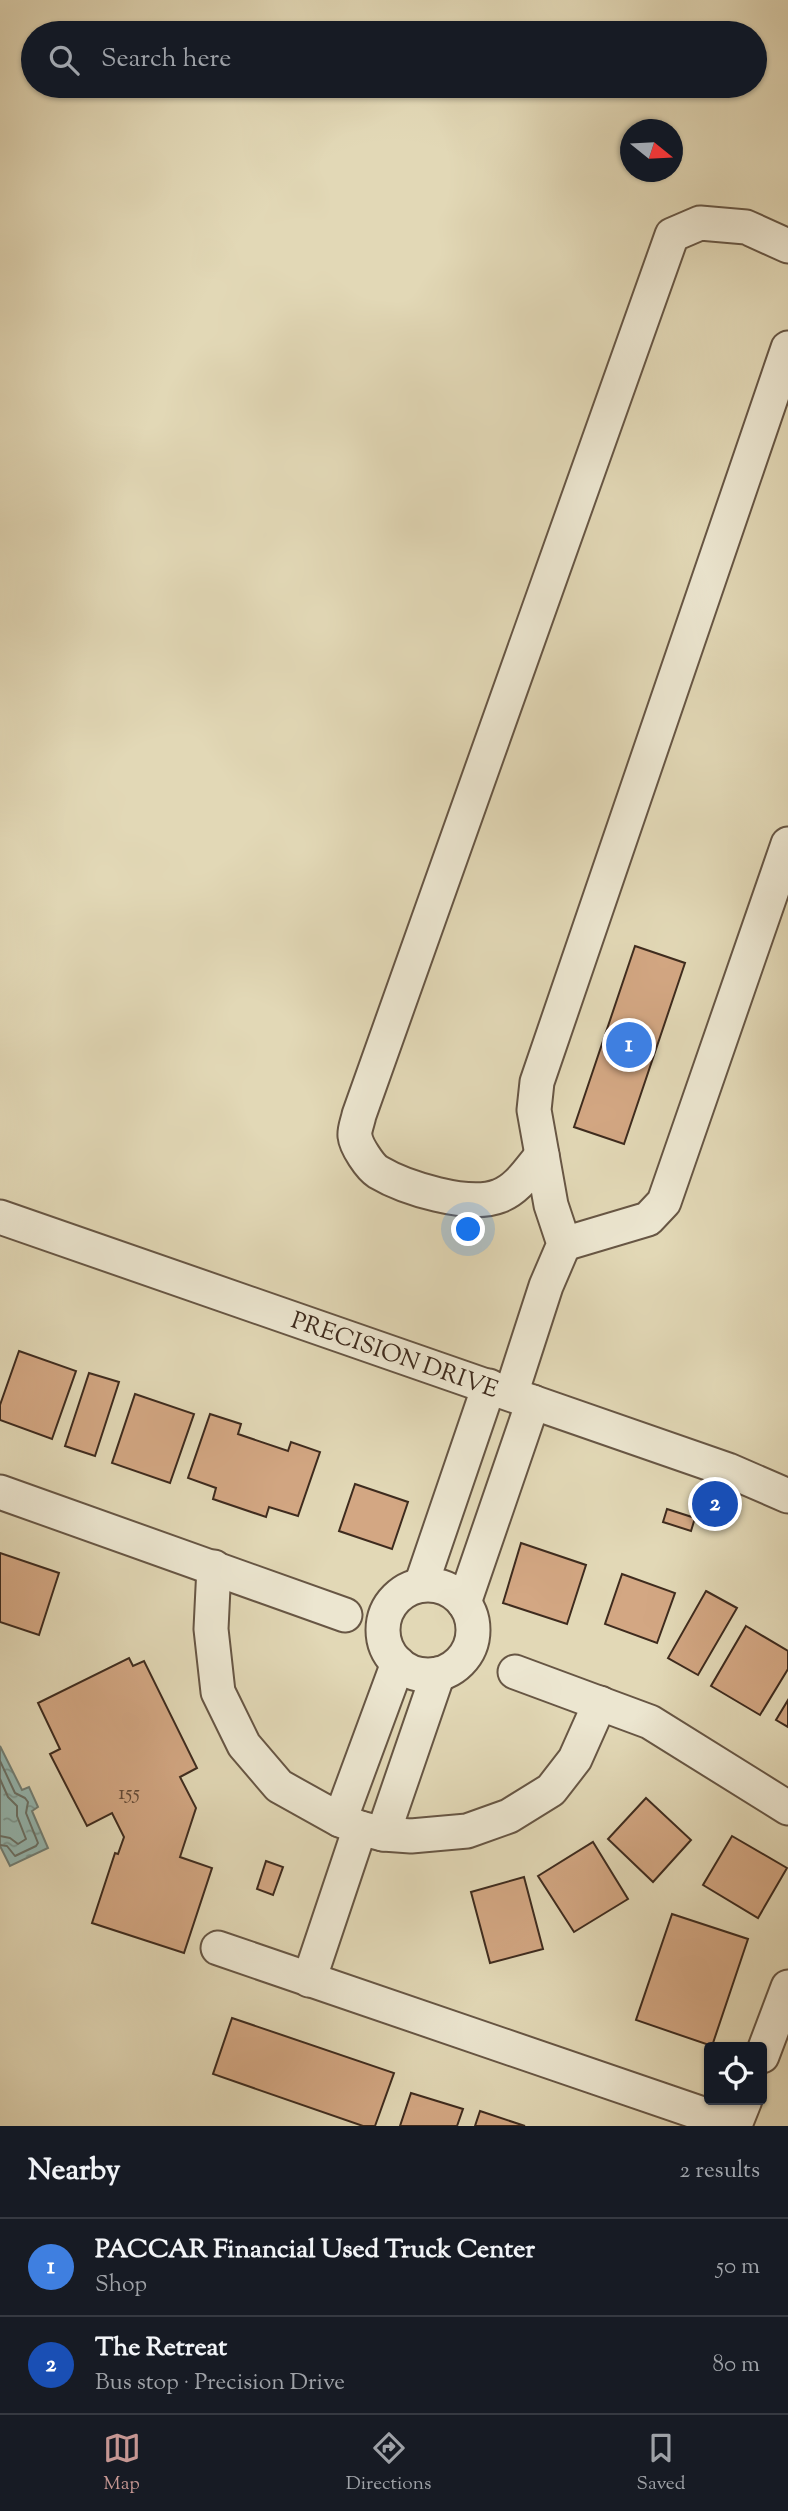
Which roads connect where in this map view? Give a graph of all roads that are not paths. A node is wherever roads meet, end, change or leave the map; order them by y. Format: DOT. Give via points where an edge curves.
graph roads {
  1 [pos="788,246"];
  2 [pos="788,348"];
  3 [pos="788,844"];
  4 [pos="542,1155"];
  5 [pos="0,1217"];
  6 [pos="564,1244"];
  7 [pos="511,1394"];
  8 [pos="0,1492"];
  9 [pos="788,1496"];
  10 [pos="214,1567"];
  11 [pos="421,1585"];
  12 [pos="464,1603"];
  13 [pos="345,1615"];
  14 [pos="398,1663"];
  15 [pos="515,1672"];
  16 [pos="438,1674"];
  17 [pos="600,1703"];
  18 [pos="788,1808"];
  19 [pos="361,1828"];
  20 [pos="218,1948"];
  21 [pos="309,1980"];
  22 [pos="788,1987"];
  23 [pos="767,2043"];
  24 [pos="743,2105"];
  1 -- 4 [label="street" via="747,227 700,223 672,235 355,1135 376,1171 441,1196 469,1200 497,1198 513,1189"];
  2 -- 4 [label="street" via="537,1082 534,1110"];
  3 -- 6 [label="street" via="664,1202 648,1219"];
  4 -- 6 [label="street"];
  5 -- 7 [label="street, PRECISION DRIVE"];
  6 -- 7 [label="street"];
  7 -- 9 [label="street, PRECISION DRIVE" via="728,1469"];
  7 -- 11 [label="street"];
  7 -- 12 [label="street"];
  8 -- 10 [label="street"];
  10 -- 13 [label="street"];
  10 -- 19 [label="street" via="211,1629 218,1692 244,1745 279,1786"];
  11 -- 12 [label="street" via="445,1588"];
  11 -- 14 [label="street" via="398,1595 385,1617 384,1642"];
  12 -- 16 [label="street" via="473,1627 467,1651"];
  14 -- 16 [label="street" via="416,1673"];
  14 -- 19 [label="street"];
  15 -- 17 [label="street"];
  16 -- 19 [label="street"];
  17 -- 18 [label="street" via="650,1722"];
  17 -- 19 [label="street" via="575,1759 551,1790 509,1816 467,1831 411,1836"];
  19 -- 21 [label="street"];
  20 -- 21 [label="street"];
  21 -- 24 [label="street" via="735,2125"];
  22 -- 23 [label="street"];
}
